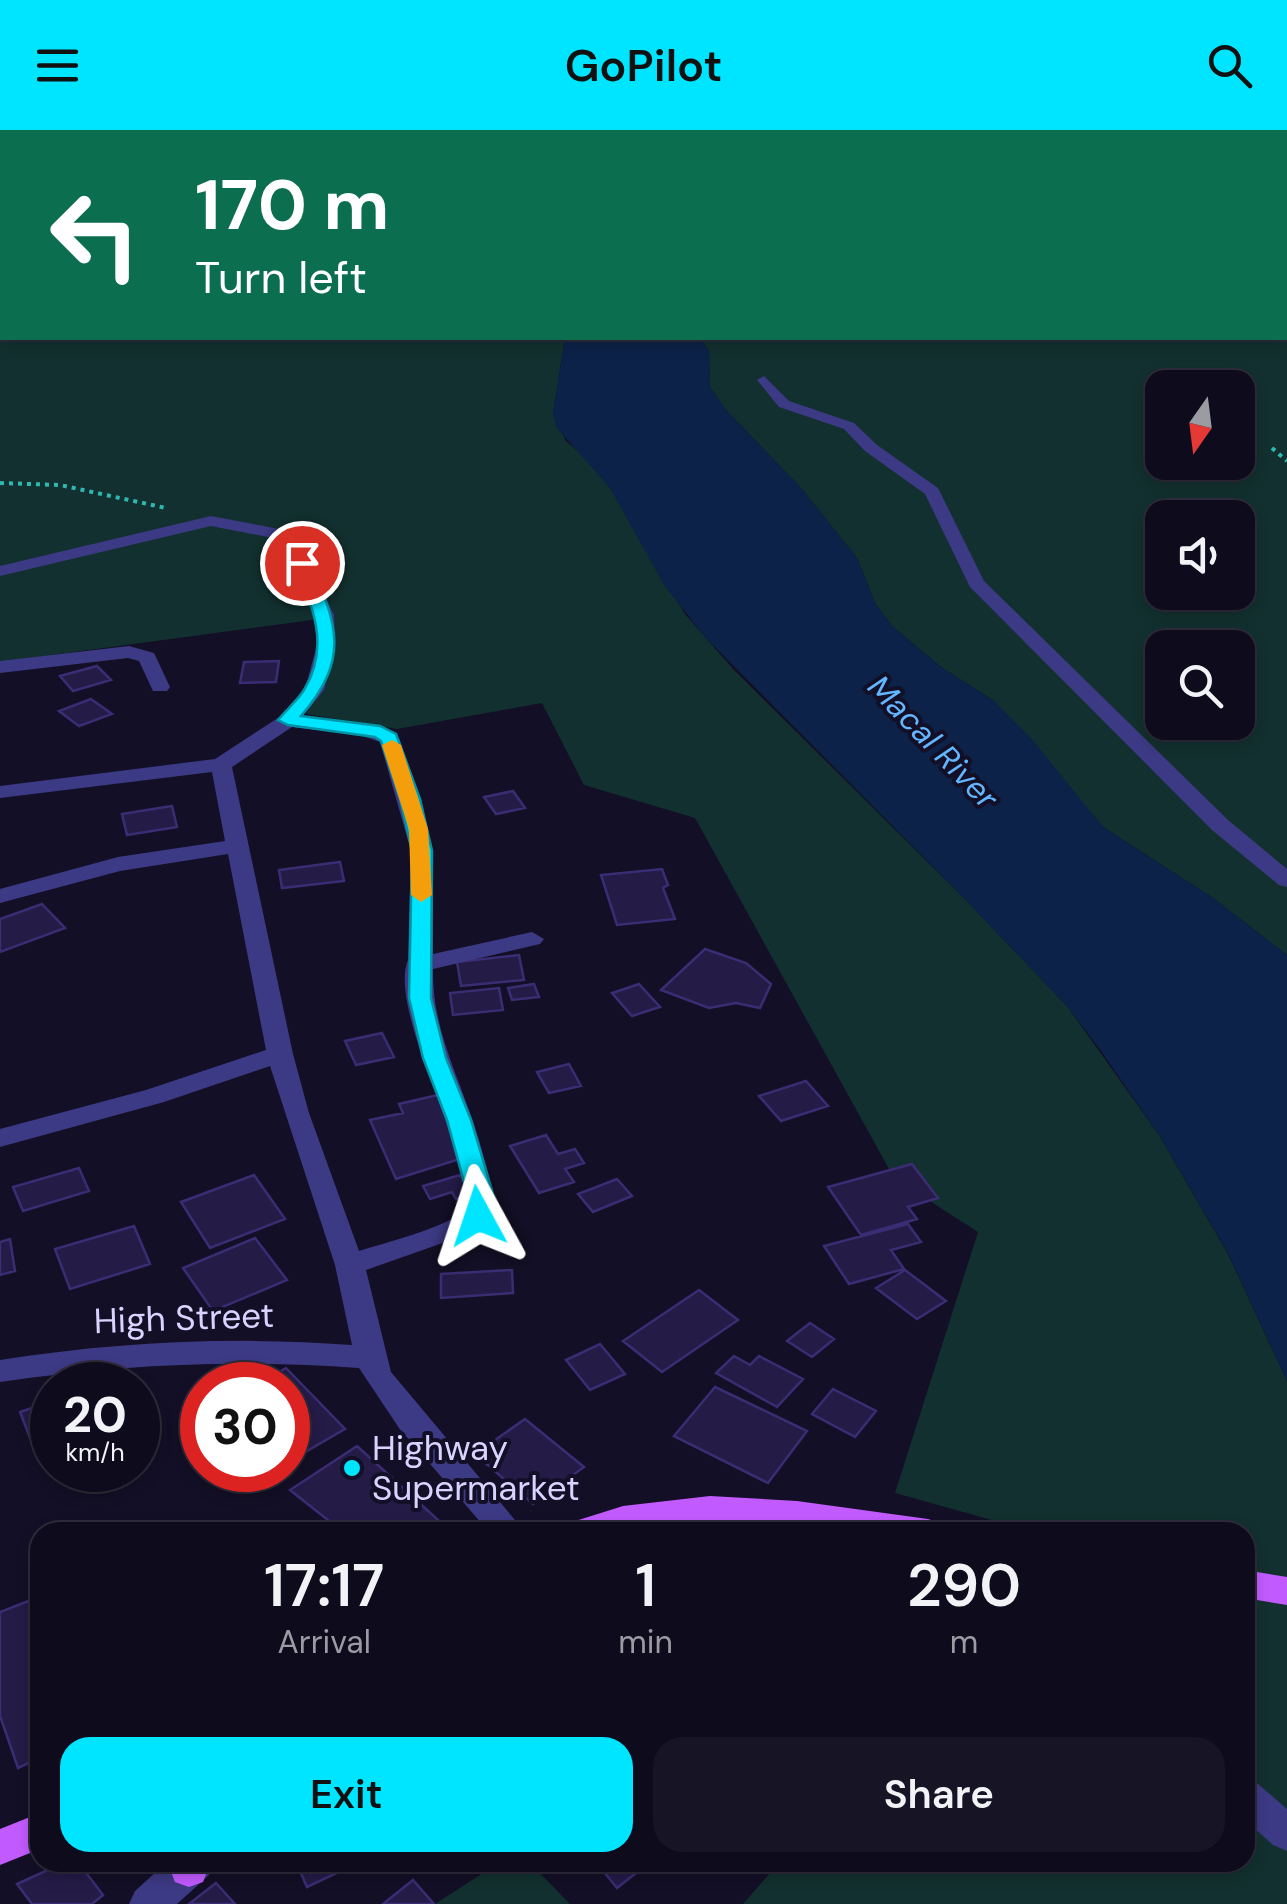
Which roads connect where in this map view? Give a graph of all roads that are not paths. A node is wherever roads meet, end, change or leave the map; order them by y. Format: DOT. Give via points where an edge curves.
graph roads {
  1 [pos="764,380"];
  2 [pos="0,571"];
  3 [pos="0,667"];
  4 [pos="160,687"];
  5 [pos="288,720"];
  6 [pos="221,765"];
  7 [pos="0,792"];
  8 [pos="237,846"];
  9 [pos="1287,880"];
  10 [pos="0,896"];
  11 [pos="532,939"];
  12 [pos="418,965"];
  13 [pos="280,1054"];
  14 [pos="0,1138"];
  15 [pos="350,1265"];
  16 [pos="370,1358"];
  17 [pos="0,1371"];
  18 [pos="500,1522"];
  19 [pos="608,1522"];
  20 [pos="848,1522"];
  21 [pos="1255,1586"];
  22 [pos="1287,1591"];
  23 [pos="1255,1805"];
  24 [pos="1287,1833"];
  25 [pos="30,1835"];
  26 [pos="0,1847"];
  27 [pos="184,1872"];
  28 [pos="149,1904"];
  1 -- 9 [label="street" via="784,404 849,426 932,491 976,583 1220,825"];
  2 -- 5 [label="street" via="211,520 285,538 325,615 321,673"];
  3 -- 4 [label="street" via="129,652 147,657"];
  5 -- 6 [label="street"];
  5 -- 12 [label="street" via="389,738 422,851"];
  6 -- 7 [label="street"];
  6 -- 8 [label="street"];
  8 -- 10 [label="street" via="118,864"];
  8 -- 13 [label="street"];
  11 -- 12 [label="street"];
  12 -- 15 [label="street" via="434,1058 483,1204 461,1226"];
  13 -- 14 [label="street"];
  13 -- 15 [label="street"];
  15 -- 16 [label="street"];
  16 -- 17 [label="street, High Street" via="185,1350"];
  16 -- 18 [label="street" via="410,1420"];
  19 -- 20 [label="main road" via="701,1508"];
  21 -- 22 [label="main road"];
  23 -- 24 [label="street"];
  25 -- 26 [label="main road"];
  27 -- 28 [label="street"];
}
